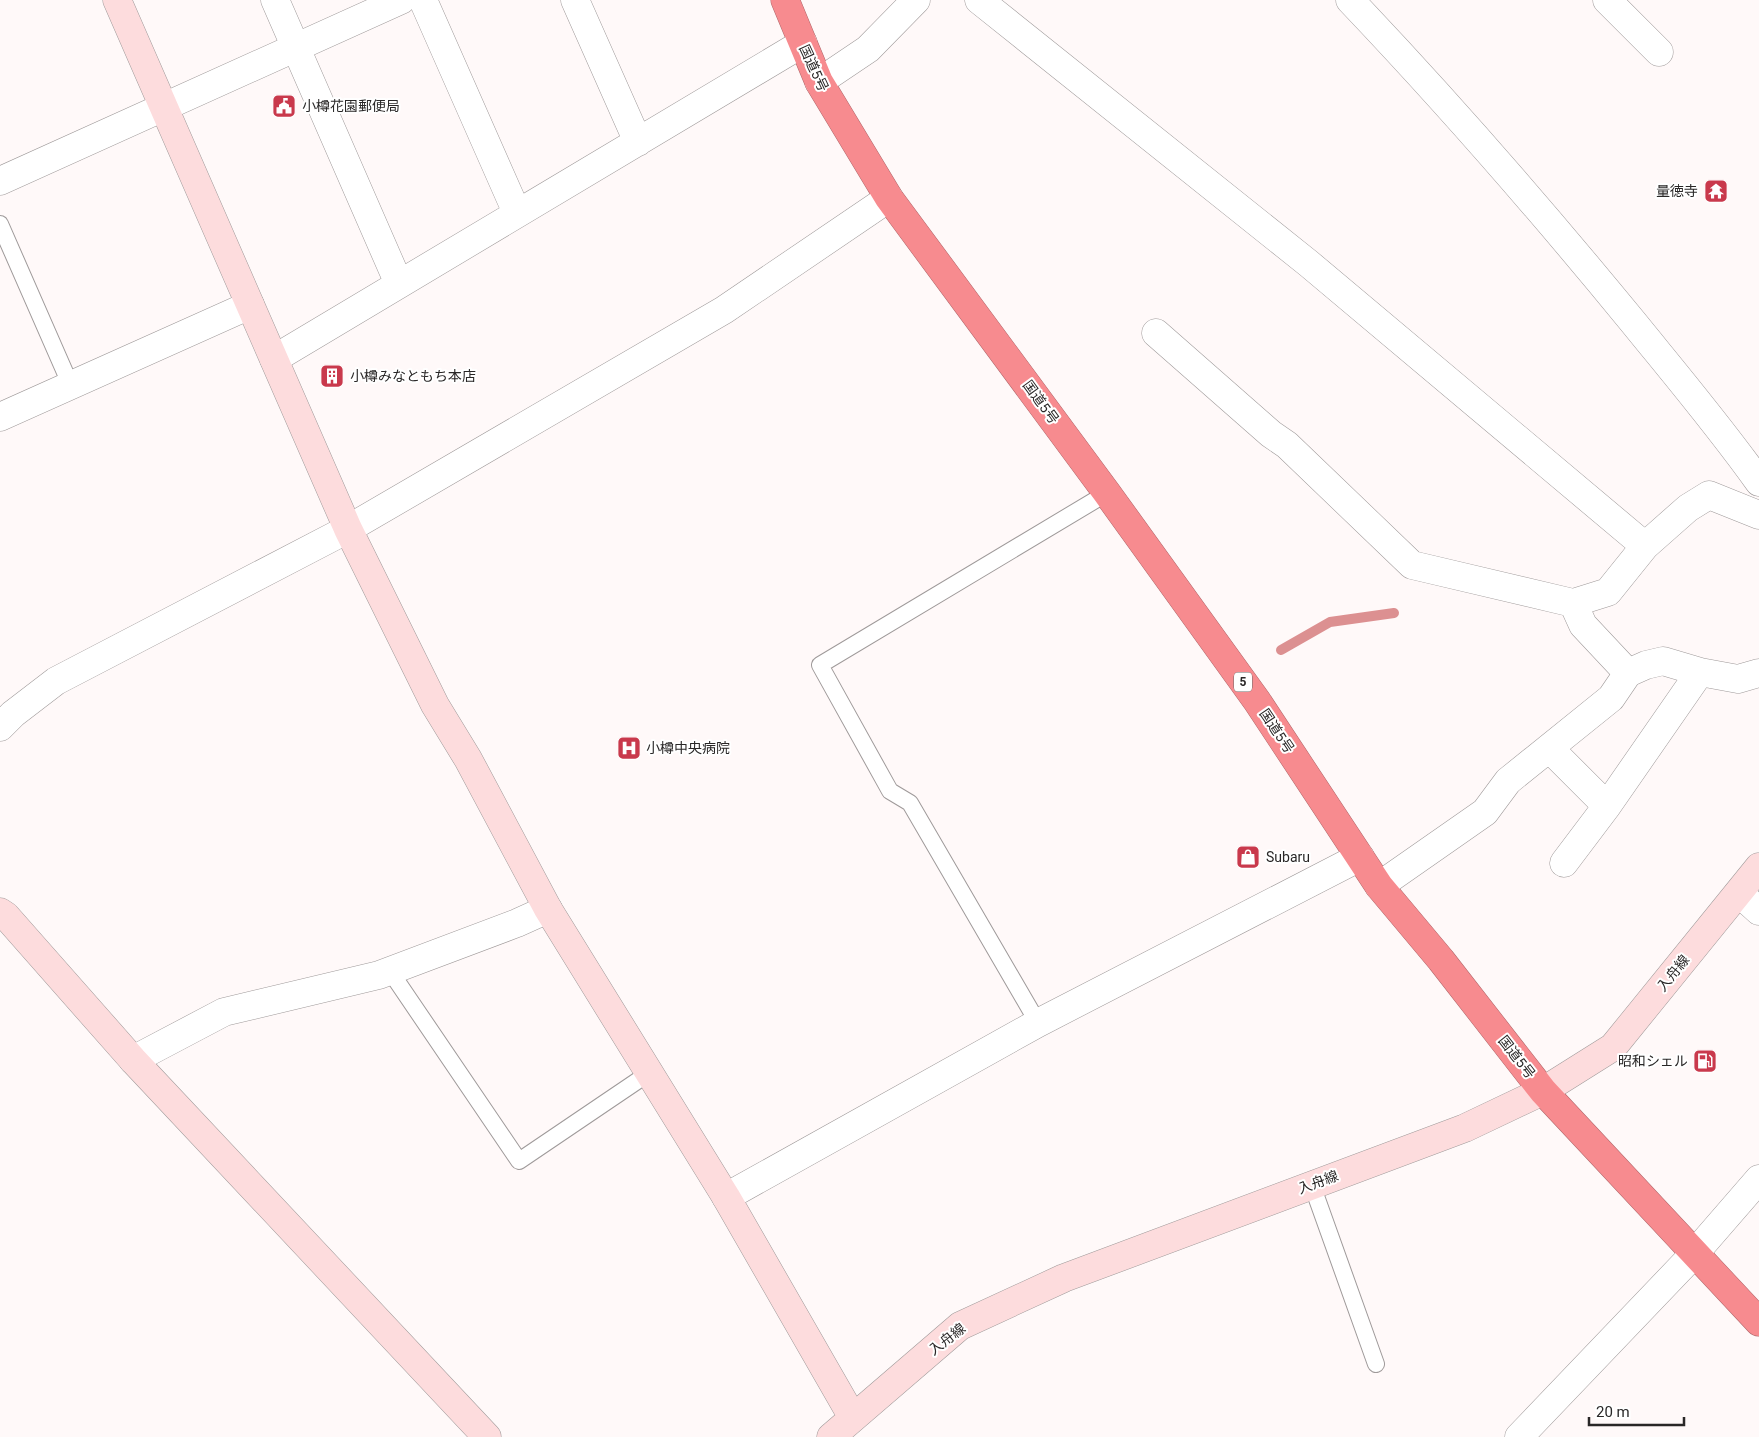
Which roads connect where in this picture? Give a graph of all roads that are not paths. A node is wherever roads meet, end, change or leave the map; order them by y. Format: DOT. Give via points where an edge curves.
graph roads {
  1 [pos="117,0"];
  2 [pos="276,0"];
  3 [pos="402,0"];
  4 [pos="423,0"];
  5 [pos="575,0"];
  6 [pos="785,0"];
  7 [pos="916,0"];
  8 [pos="980,0"];
  9 [pos="1606,0"];
  10 [pos="1356,2"];
  11 [pos="802,44"];
  12 [pos="296,48"];
  13 [pos="1659,52"];
  14 [pos="819,82"];
  15 [pos="164,107"];
  16 [pos="638,142"];
  17 [pos="0,181"];
  18 [pos="889,198"];
  19 [pos="517,213"];
  20 [pos="0,224"];
  21 [pos="399,284"];
  22 [pos="250,306"];
  23 [pos="1156,333"];
  24 [pos="274,359"];
  25 [pos="71,386"];
  26 [pos="0,417"];
  27 [pos="1759,482"];
  28 [pos="1107,493"];
  29 [pos="1759,515"];
  30 [pos="348,530"];
  31 [pos="1644,546"];
  32 [pos="1573,603"];
  33 [pos="1700,672"];
  34 [pos="1628,673"];
  35 [pos="1759,673"];
  36 [pos="0,727"];
  37 [pos="1549,748"];
  38 [pos="1607,806"];
  39 [pos="1360,857"];
  40 [pos="1564,863"];
  41 [pos="1759,867"];
  42 [pos="1379,886"];
  43 [pos="1739,893"];
  44 [pos="548,909"];
  45 [pos="0,912"];
  46 [pos="1759,912"];
  47 [pos="390,971"];
  48 [pos="1038,1023"];
  49 [pos="133,1060"];
  50 [pos="649,1073"];
  51 [pos="1543,1091"];
  52 [pos="1759,1179"];
  53 [pos="1312,1185"];
  54 [pos="726,1197"];
  55 [pos="1694,1254"];
  56 [pos="1759,1322"];
  57 [pos="1376,1364"];
  58 [pos="853,1418"];
  59 [pos="487,1437"];
  60 [pos="831,1437"];
  61 [pos="1519,1437"];
  1 -- 15 [label="street"];
  2 -- 12 [label="street"];
  3 -- 12 [label="street"];
  4 -- 19 [label="street"];
  5 -- 16 [label="street"];
  6 -- 11 [label="highway, 国道5号 / 5"];
  7 -- 14 [label="street" via="868,49"];
  8 -- 31 [label="street" via="1308,263"];
  9 -- 13 [label="street"];
  10 -- 27 [label="street" via="1555,227 1731,442"];
  11 -- 14 [label="highway, 国道5号 / 5"];
  11 -- 16 [label="street"];
  12 -- 15 [label="street"];
  12 -- 21 [label="street"];
  14 -- 18 [label="highway, 国道5号 / 5"];
  15 -- 17 [label="street"];
  15 -- 22 [label="street"];
  16 -- 19 [label="street"];
  18 -- 28 [label="highway, 国道5号 / 5"];
  18 -- 30 [label="street" via="724,310"];
  19 -- 21 [label="street"];
  20 -- 25 [label="lane"];
  21 -- 24 [label="street"];
  22 -- 24 [label="street"];
  22 -- 25 [label="street"];
  23 -- 32 [label="street" via="1287,445 1412,565"];
  24 -- 30 [label="street"];
  25 -- 26 [label="street"];
  28 -- 39 [label="highway, 国道5号 / 5" via="1257,701"];
  28 -- 48 [label="lane" via="820,666 890,791 910,802"];
  29 -- 31 [label="street" via="1709,495 1688,508"];
  30 -- 36 [label="street" via="56,681"];
  30 -- 44 [label="street" via="435,705 468,759"];
  31 -- 32 [label="street" via="1608,592"];
  32 -- 34 [label="street" via="1583,625"];
  33 -- 34 [label="street" via="1663,661"];
  33 -- 35 [label="street" via="1738,679"];
  33 -- 38 [label="street"];
  34 -- 37 [label="street" via="1611,698"];
  37 -- 38 [label="street"];
  37 -- 42 [label="street" via="1508,781 1485,812"];
  38 -- 40 [label="street"];
  39 -- 42 [label="highway, 国道5号 / 5"];
  39 -- 48 [label="street"];
  41 -- 43 [label="street, 入舟線"];
  42 -- 51 [label="highway, 国道5号 / 5"];
  43 -- 46 [label="street"];
  43 -- 51 [label="street, 入舟線" via="1613,1047"];
  44 -- 47 [label="street"];
  44 -- 50 [label="street"];
  45 -- 49 [label="street"];
  47 -- 49 [label="street" via="224,1012"];
  47 -- 50 [label="lane" via="519,1161"];
  48 -- 54 [label="street"];
  49 -- 59 [label="street"];
  50 -- 54 [label="street"];
  51 -- 53 [label="street, 入舟線" via="1465,1128"];
  51 -- 55 [label="highway, 国道5号 / 5"];
  52 -- 55 [label="street"];
  53 -- 57 [label="lane"];
  53 -- 58 [label="street, 入舟線" via="1064,1278 960,1326"];
  54 -- 58 [label="street"];
  55 -- 56 [label="highway, 国道5号 / 5"];
  55 -- 61 [label="street"];
  58 -- 60 [label="street, 入舟線"];
}
